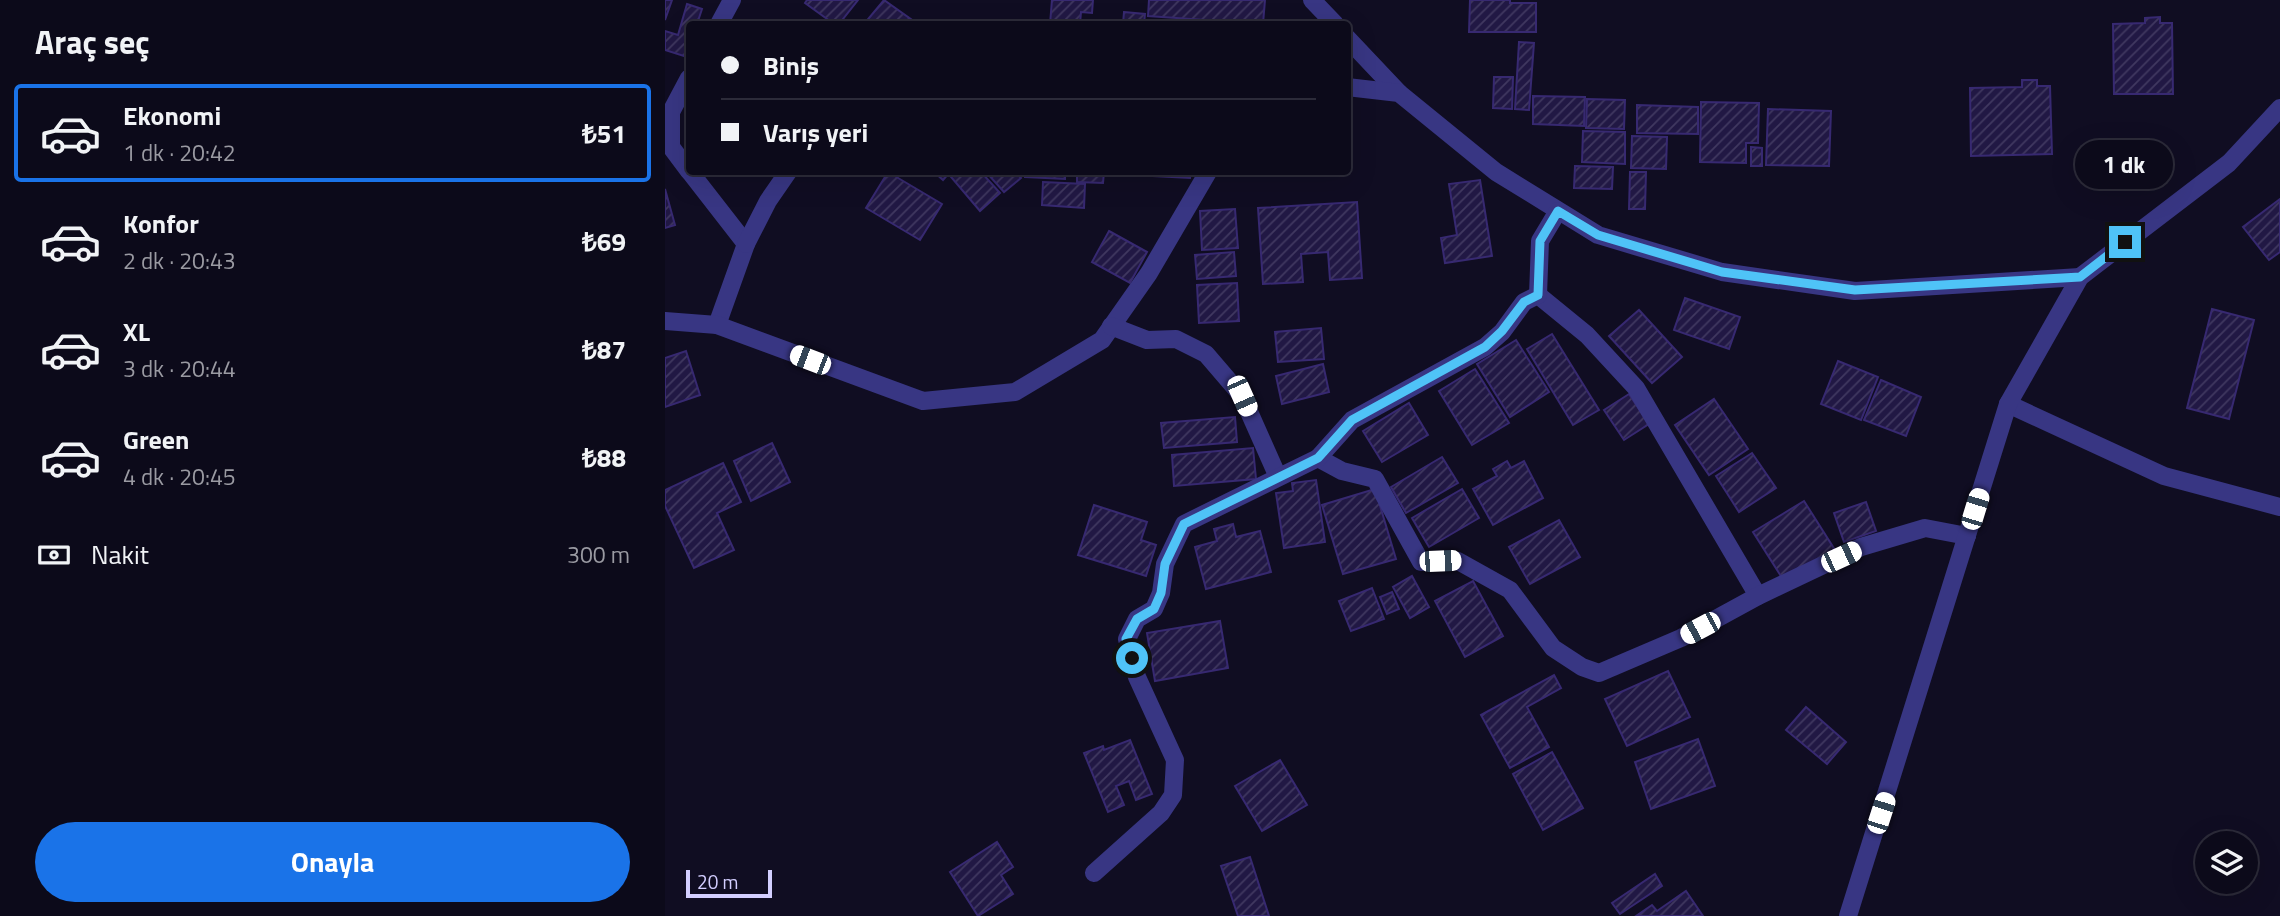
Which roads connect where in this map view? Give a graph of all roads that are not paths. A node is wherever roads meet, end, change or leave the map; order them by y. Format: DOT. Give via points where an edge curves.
graph roads {
  1 [pos="732,0"];
  2 [pos="1313,0"];
  3 [pos="721,21"];
  4 [pos="1332,21"];
  5 [pos="1351,42"];
  6 [pos="686,84"];
  7 [pos="1351,87"];
  8 [pos="1399,93"];
  9 [pos="2280,108"];
  10 [pos="686,166"];
  11 [pos="693,175"];
  12 [pos="786,175"];
  13 [pos="1205,175"];
  14 [pos="1558,211"];
  15 [pos="746,244"];
  16 [pos="2080,277"];
  17 [pos="1538,295"];
  18 [pos="665,321"];
  19 [pos="717,325"];
  20 [pos="1111,326"];
  21 [pos="2008,404"];
  22 [pos="1318,458"];
  23 [pos="1278,477"];
  24 [pos="2280,507"];
  25 [pos="1967,536"];
  26 [pos="1758,596"];
  27 [pos="1094,873"];
  28 [pos="1848,916"];
  1 -- 3 [label="street"];
  2 -- 4 [label="street"];
  5 -- 8 [label="street"];
  6 -- 10 [label="street" via="671,112 671,147"];
  7 -- 8 [label="street"];
  8 -- 14 [label="street" via="1496,172"];
  9 -- 16 [label="street" via="2229,163"];
  11 -- 15 [label="street"];
  12 -- 15 [label="street"];
  13 -- 20 [label="street" via="1149,273"];
  14 -- 16 [label="street" via="1598,235 1722,272 1855,290"];
  14 -- 17 [label="street" via="1540,241"];
  15 -- 19 [label="street"];
  16 -- 21 [label="street"];
  17 -- 22 [label="street" via="1524,302 1485,347 1352,420"];
  17 -- 26 [label="street" via="1587,335 1636,388"];
  18 -- 19 [label="street"];
  19 -- 20 [label="street" via="923,401 1015,392 1102,340"];
  20 -- 23 [label="street" via="1147,340 1176,339 1206,354 1242,396"];
  21 -- 24 [label="street" via="2164,476"];
  21 -- 25 [label="street"];
  22 -- 23 [label="street"];
  22 -- 26 [label="street" via="1342,471 1375,479 1421,562 1458,561 1510,590 1553,648 1599,673 1681,638"];
  23 -- 27 [label="street" via="1184,524 1165,564 1154,609 1137,619 1126,639 1137,677 1175,760 1173,795 1161,813"];
  25 -- 26 [label="street" via="1924,528 1861,547"];
  25 -- 28 [label="street"];
}
